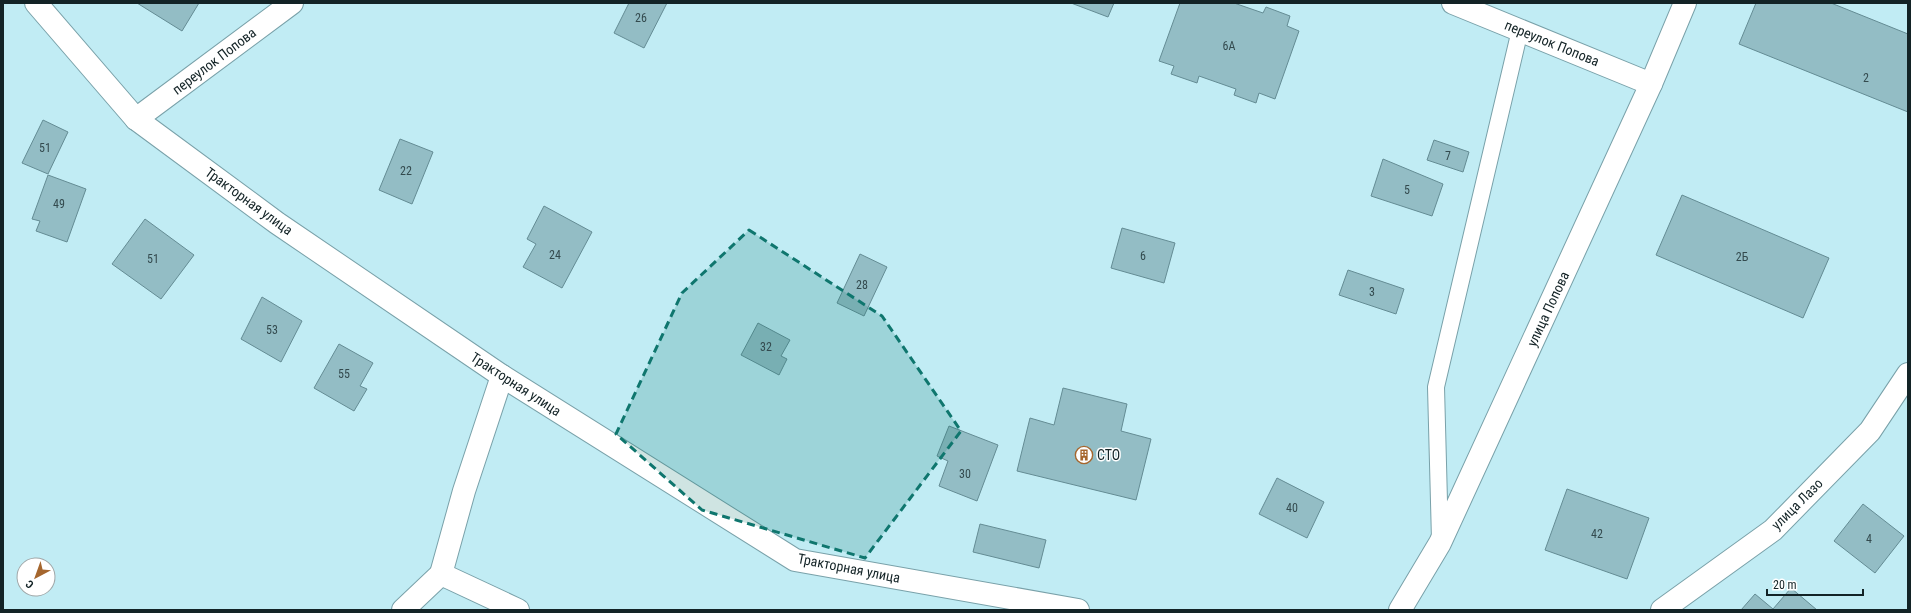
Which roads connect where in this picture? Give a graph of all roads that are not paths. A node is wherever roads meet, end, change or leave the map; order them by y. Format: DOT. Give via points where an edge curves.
graph roads {
  1 [pos="36,3"];
  2 [pos="292,3"];
  3 [pos="1453,3"];
  4 [pos="1685,3"];
  5 [pos="1520,30"];
  6 [pos="1651,84"];
  7 [pos="136,119"];
  8 [pos="1908,374"];
  9 [pos="502,376"];
  10 [pos="1440,543"];
  11 [pos="441,574"];
  12 [pos="403,610"];
  13 [pos="518,610"];
  14 [pos="1078,610"];
  15 [pos="1400,610"];
  16 [pos="1662,610"];
  1 -- 7 [label="street, Тракторная улица"];
  2 -- 7 [label="street, переулок Попова"];
  3 -- 5 [label="street, переулок Попова"];
  4 -- 6 [label="street, улица Попова"];
  5 -- 6 [label="street, переулок Попова"];
  5 -- 10 [label="lane" via="1436,387"];
  6 -- 10 [label="street, улица Попова"];
  7 -- 9 [label="street, Тракторная улица" via="277,223"];
  8 -- 16 [label="street, улица Лазо" via="1870,431 1773,530"];
  9 -- 11 [label="street" via="464,491"];
  9 -- 14 [label="street, Тракторная улица" via="795,560"];
  10 -- 15 [label="street, улица Попова"];
  11 -- 12 [label="street"];
  11 -- 13 [label="street"];
}
